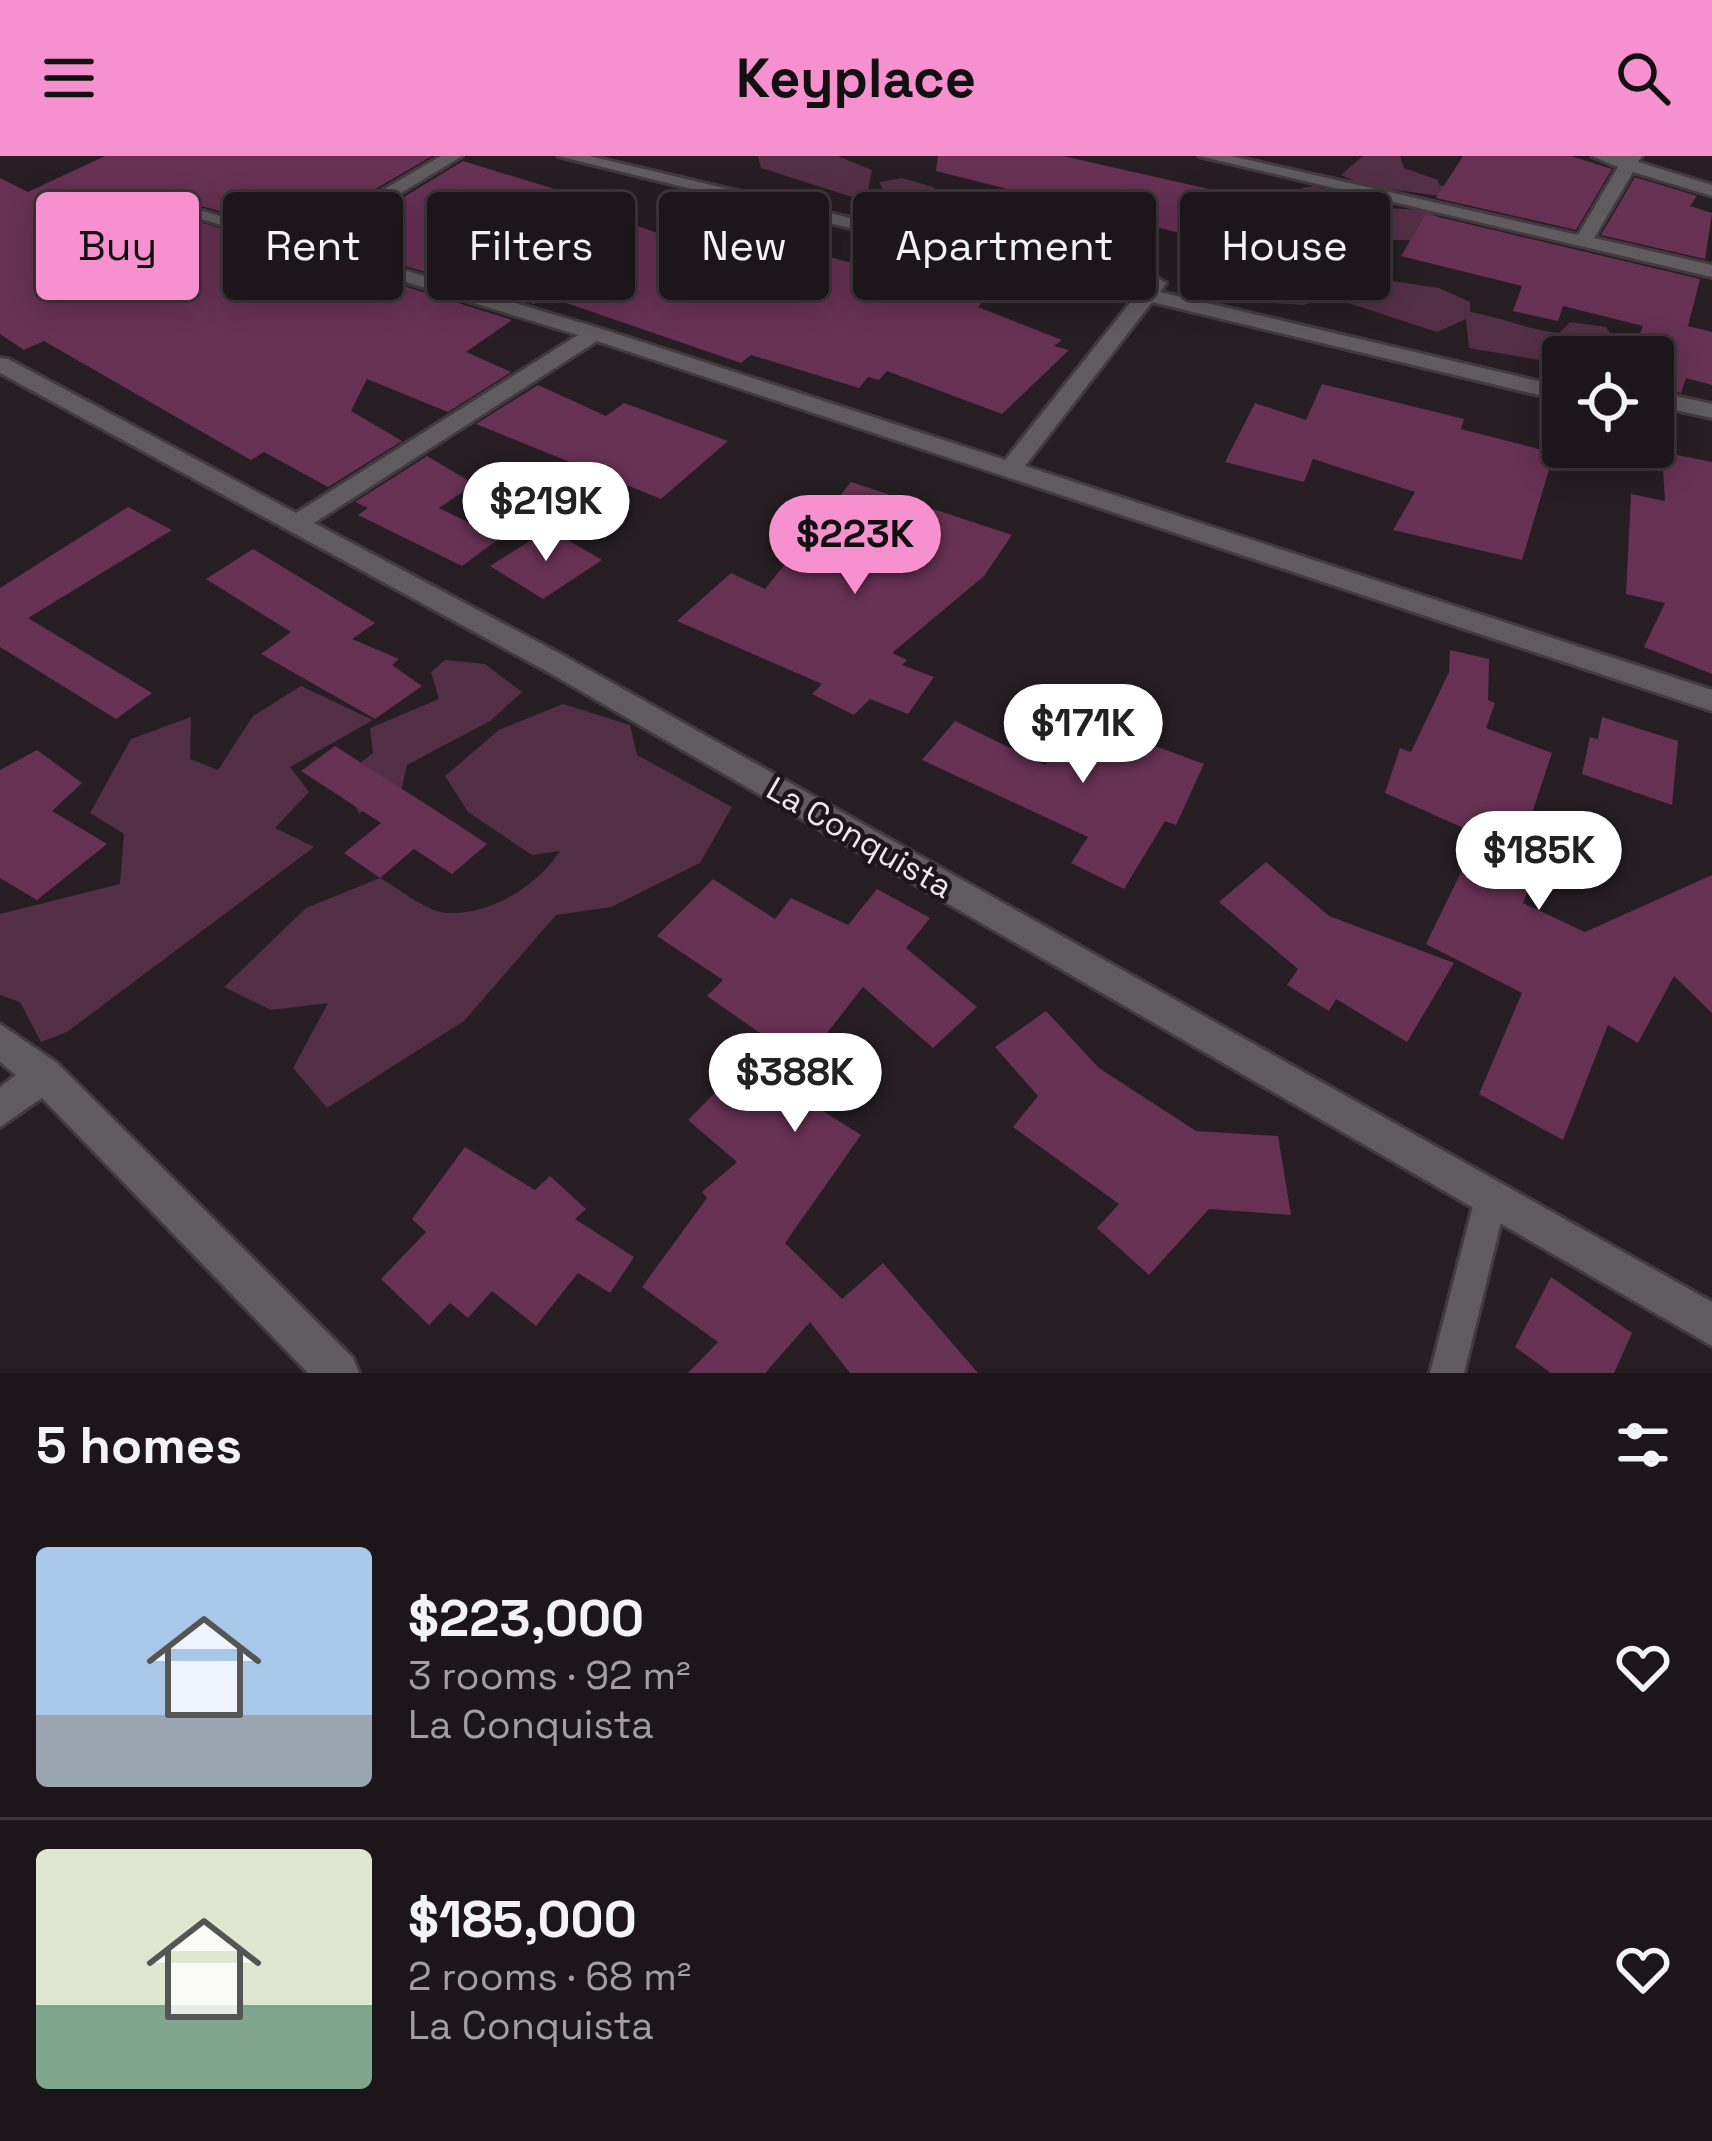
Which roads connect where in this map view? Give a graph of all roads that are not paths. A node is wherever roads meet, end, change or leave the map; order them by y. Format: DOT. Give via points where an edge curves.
graph roads {
  1 [pos="453,156"];
  2 [pos="567,156"];
  3 [pos="619,156"];
  4 [pos="1208,156"];
  5 [pos="1600,156"];
  6 [pos="1632,159"];
  7 [pos="1662,164"];
  8 [pos="1712,191"];
  9 [pos="392,192"];
  10 [pos="853,215"];
  11 [pos="853,222"];
  12 [pos="1582,243"];
  13 [pos="1712,271"];
  14 [pos="403,275"];
  15 [pos="1156,291"];
  16 [pos="1156,292"];
  17 [pos="1142,300"];
  18 [pos="596,333"];
  19 [pos="0,364"];
  20 [pos="1542,373"];
  21 [pos="1542,389"];
  22 [pos="1674,403"];
  23 [pos="1712,411"];
  24 [pos="1674,419"];
  25 [pos="1712,428"];
  26 [pos="1009,472"];
  27 [pos="294,525"];
  28 [pos="1712,701"];
  29 [pos="0,1040"];
  30 [pos="44,1075"];
  31 [pos="0,1109"];
  32 [pos="1491,1198"];
  33 [pos="1712,1325"];
  34 [pos="338,1373"];
  35 [pos="1447,1373"];
  1 -- 9 [label="street"];
  2 -- 11 [label="street"];
  3 -- 10 [label="street"];
  4 -- 12 [label="street"];
  5 -- 6 [label="street"];
  6 -- 7 [label="street"];
  6 -- 12 [label="street"];
  7 -- 8 [label="street"];
  12 -- 13 [label="street"];
  14 -- 18 [label="street"];
  15 -- 20 [label="street"];
  16 -- 21 [label="street"];
  17 -- 26 [label="street"];
  18 -- 26 [label="street"];
  18 -- 27 [label="street"];
  19 -- 27 [label="street, La Conquista"];
  22 -- 23 [label="street"];
  24 -- 25 [label="street"];
  26 -- 28 [label="street"];
  27 -- 32 [label="street, La Conquista" via="559,665"];
  29 -- 30 [label="street"];
  30 -- 31 [label="street"];
  30 -- 34 [label="street"];
  32 -- 33 [label="street, La Conquista"];
  32 -- 35 [label="lane"];
}
